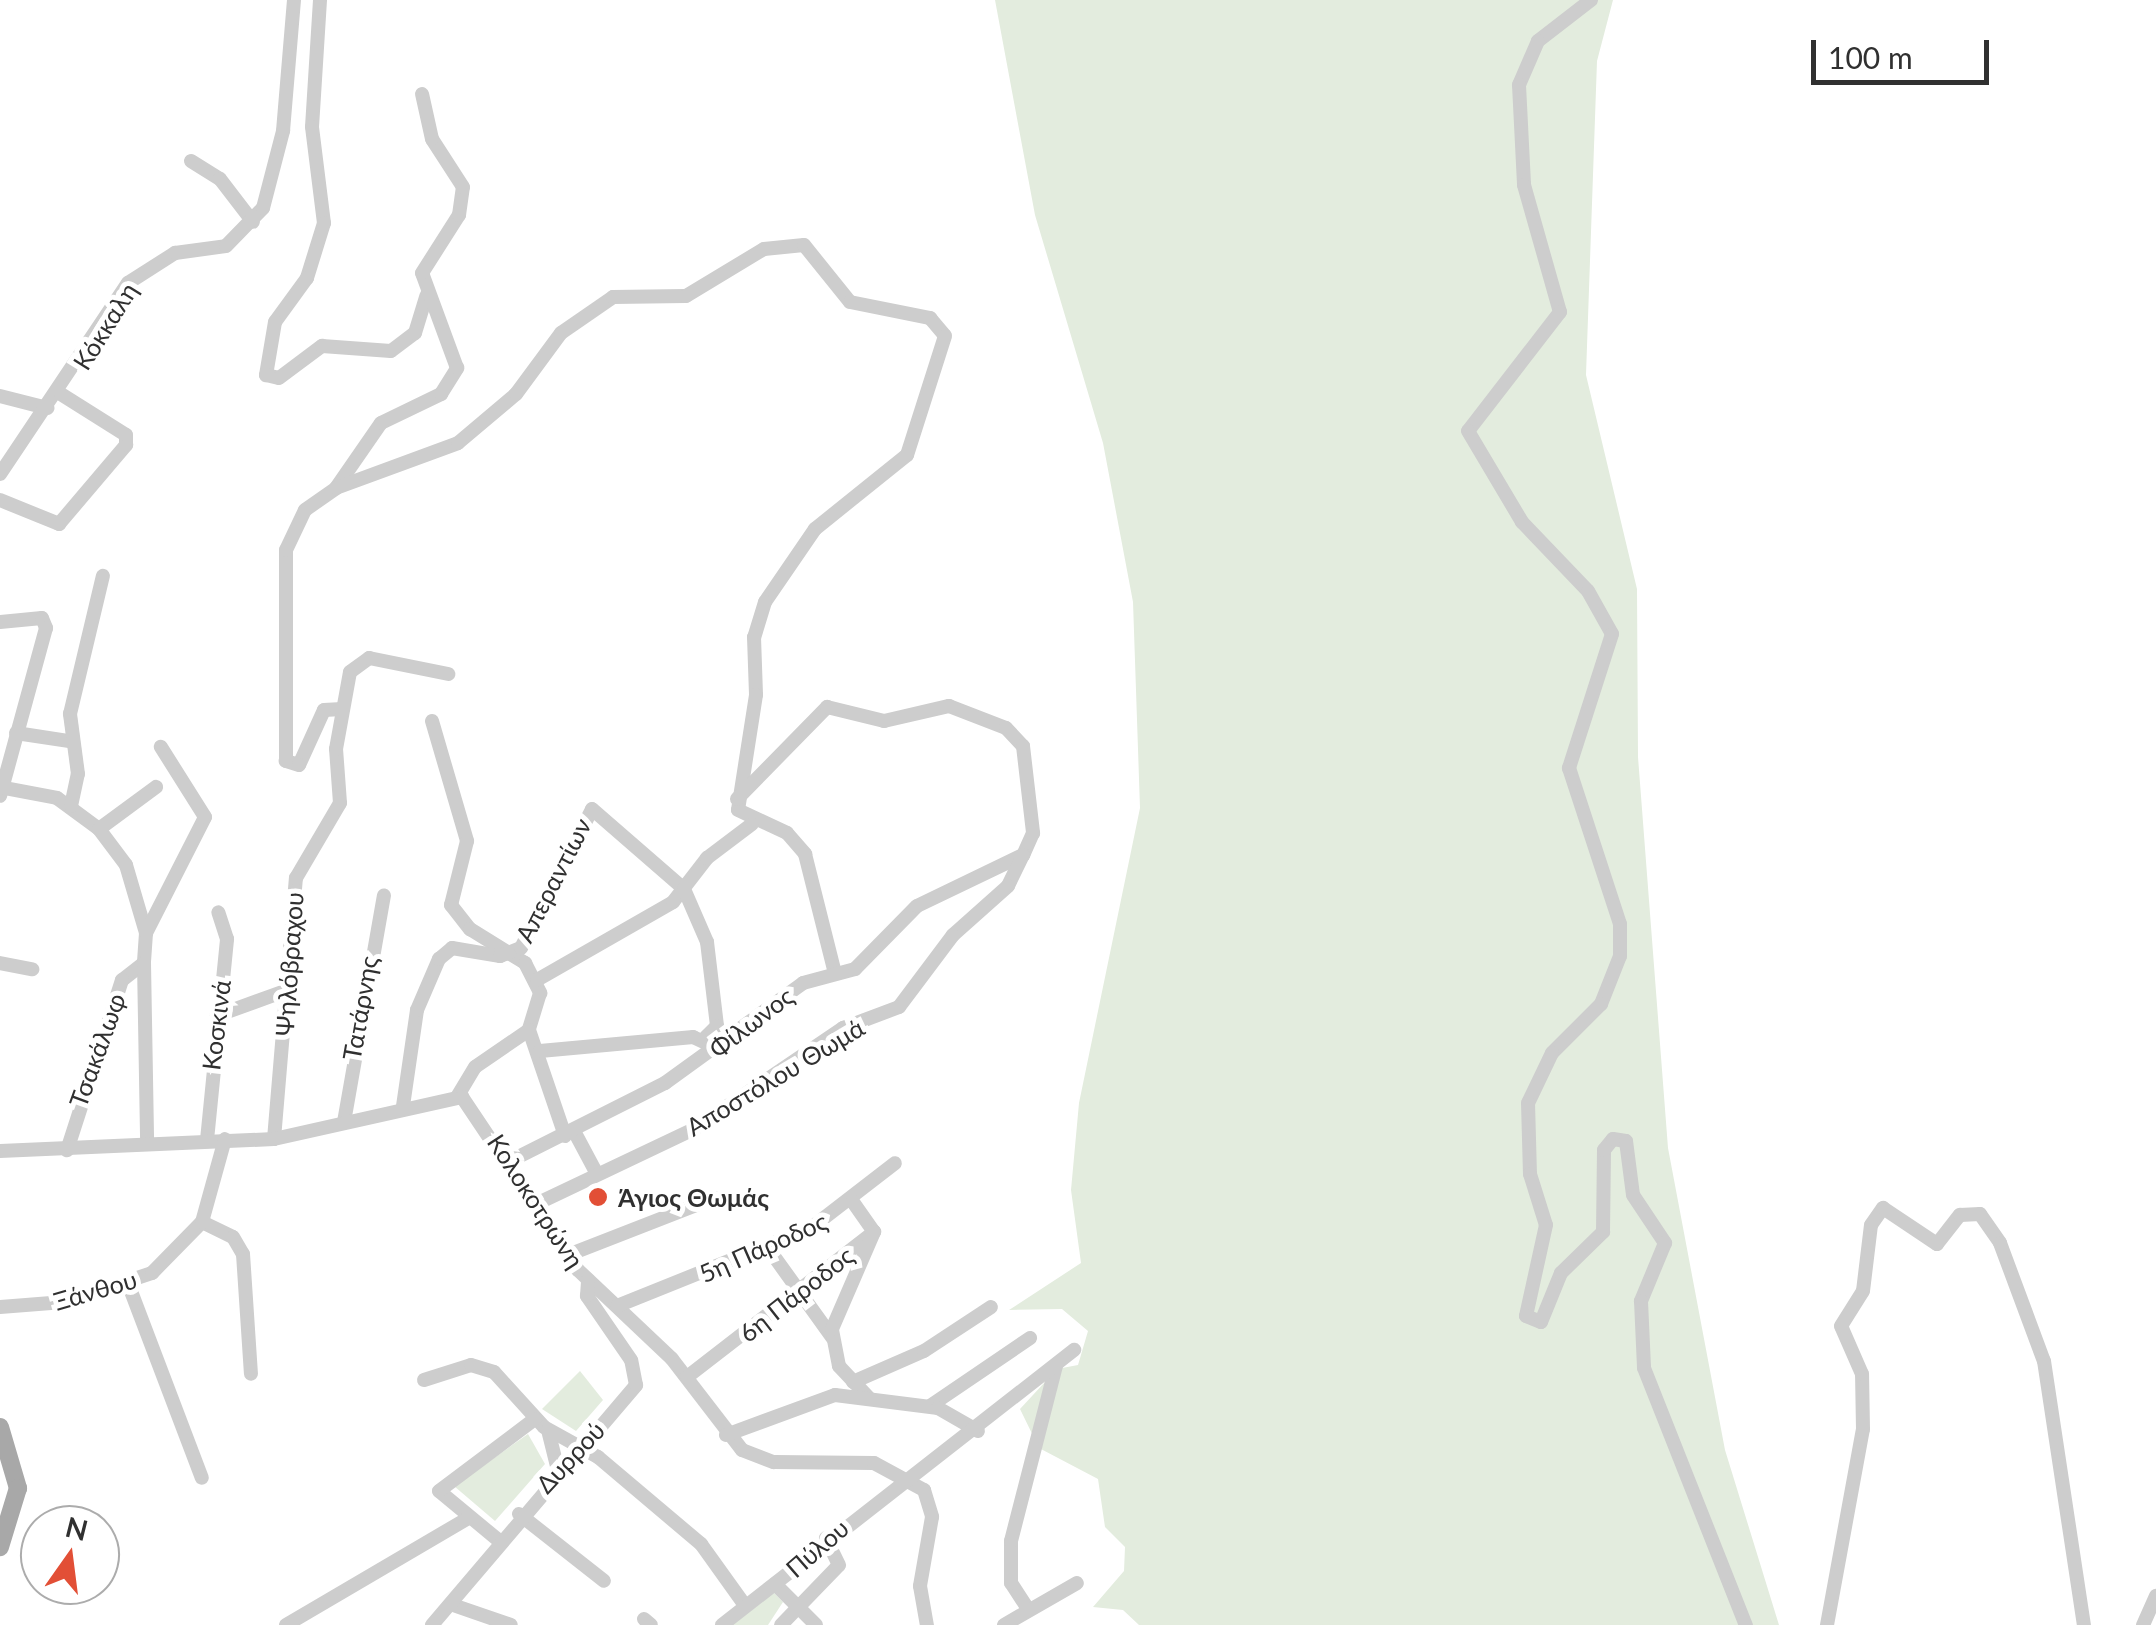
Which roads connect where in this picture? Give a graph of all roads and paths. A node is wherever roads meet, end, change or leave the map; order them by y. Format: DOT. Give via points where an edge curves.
graph roads {
  1 [pos="294,0"];
  2 [pos="320,0"];
  3 [pos="1590,0"];
  4 [pos="422,94"];
  5 [pos="190,160"];
  6 [pos="252,222"];
  7 [pos="426,296"];
  8 [pos="61,394"];
  9 [pos="0,396"];
  10 [pos="47,408"];
  11 [pos="0,474"];
  12 [pos="336,488"];
  13 [pos="0,500"];
  14 [pos="103,576"];
  15 [pos="0,622"];
  16 [pos="448,674"];
  17 [pos="342,710"];
  18 [pos="432,721"];
  19 [pos="16,733"];
  20 [pos="69,741"];
  21 [pos="161,747"];
  22 [pos="156,787"];
  23 [pos="1,790"];
  24 [pos="737,799"];
  25 [pos="71,806"];
  26 [pos="752,824"];
  27 [pos="98,829"];
  28 [pos="1022,860"];
  29 [pos="684,888"];
  30 [pos="384,896"];
  31 [pos="218,912"];
  32 [pos="146,933"];
  33 [pos="512,954"];
  34 [pos="0,963"];
  35 [pos="144,964"];
  36 [pos="32,969"];
  37 [pos="835,973"];
  38 [pos="537,980"];
  39 [pos="288,990"];
  40 [pos="216,1016"];
  41 [pos="529,1030"];
  42 [pos="706,1037"];
  43 [pos="540,1051"];
  44 [pos="710,1053"];
  45 [pos="458,1095"];
  46 [pos="403,1106"];
  47 [pos="344,1122"];
  48 [pos="569,1134"];
  49 [pos="225,1139"];
  50 [pos="274,1139"];
  51 [pos="207,1140"];
  52 [pos="147,1143"];
  53 [pos="67,1150"];
  54 [pos="0,1152"];
  55 [pos="510,1161"];
  56 [pos="895,1163"];
  57 [pos="597,1174"];
  58 [pos="714,1198"];
  59 [pos="852,1202"];
  60 [pos="536,1204"];
  61 [pos="202,1222"];
  62 [pos="874,1232"];
  63 [pos="768,1248"];
  64 [pos="568,1255"];
  65 [pos="588,1280"];
  66 [pos="129,1286"];
  67 [pos="796,1297"];
  68 [pos="617,1306"];
  69 [pos="0,1307"];
  70 [pos="990,1307"];
  71 [pos="832,1337"];
  72 [pos="1030,1338"];
  73 [pos="1074,1350"];
  74 [pos="1056,1365"];
  75 [pos="251,1374"];
  76 [pos="687,1377"];
  77 [pos="424,1380"];
  78 [pos="853,1382"];
  79 [pos="869,1398"];
  80 [pos="930,1406"];
  81 [pos="534,1419"];
  82 [pos="0,1428"];
  83 [pos="548,1430"];
  84 [pos="978,1430"];
  85 [pos="726,1435"];
  86 [pos="578,1448"];
  87 [pos="558,1470"];
  88 [pos="202,1478"];
  89 [pos="912,1478"];
  90 [pos="519,1514"];
  91 [pos="470,1517"];
  92 [pos="826,1538"];
  93 [pos="496,1539"];
  94 [pos="0,1547"];
  95 [pos="604,1581"];
  96 [pos="1078,1583"];
  97 [pos="775,1584"];
  98 [pos="2156,1596"];
  99 [pos="800,1602"];
  100 [pos="744,1604"];
  101 [pos="453,1605"];
  102 [pos="1028,1609"];
  103 [pos="286,1625"];
  104 [pos="432,1625"];
  105 [pos="511,1625"];
  106 [pos="722,1625"];
  107 [pos="781,1625"];
  108 [pos="816,1625"];
  109 [pos="926,1625"];
  110 [pos="1004,1625"];
  111 [pos="1746,1625"];
  112 [pos="1828,1625"];
  113 [pos="2084,1625"];
  114 [pos="2143,1625"];
  1 -- 6 [label="street" via="282,134"];
  2 -- 7 [label="street" via="312,127 324,224 307,278 275,322 266,375 278,378 322,346 391,351 416,332"];
  3 -- 111 [label="street" via="1538,41 1520,85 1524,185 1560,312 1468,431 1522,522 1588,591 1612,634 1570,768 1620,924 1620,956 1601,1004 1552,1054 1528,1103 1530,1174 1546,1226 1526,1316 1542,1322 1561,1273 1603,1232 1604,1150 1613,1139 1626,1142 1632,1195 1665,1243 1641,1302 1644,1368"];
  4 -- 7 [label="street" via="430,134 463,196 424,260"];
  5 -- 6 [label="street" via="220,180"];
  6 -- 8 [label="street, Κόκκαλη" via="226,246 174,253 133,278"];
  7 -- 12 [label="street" via="457,349 454,380 381,423"];
  8 -- 10 [label="street, Κόκκαλη"];
  8 -- 13 [label="street" via="126,435 126,445 59,524"];
  9 -- 10 [label="street"];
  10 -- 11 [label="street, Κόκκαλη"];
  12 -- 17 [label="street" via="305,510 288,540 286,761 301,762 324,710"];
  12 -- 24 [label="street" via="458,443 516,394 554,340 606,300 686,296 778,244 810,248 850,302 937,321 942,346 907,455 815,528 760,612"];
  14 -- 20 [label="street"];
  15 -- 19 [label="street" via="46,623"];
  16 -- 17 [label="street, Ψηλόβραχου" via="363,658 350,672"];
  17 -- 39 [label="street, Ψηλόβραχου" via="340,803 298,871"];
  18 -- 33 [label="street, Απεραντίων" via="467,841 451,905 470,929"];
  19 -- 20 [label="street"];
  19 -- 23 [label="street"];
  20 -- 25 [label="street" via="78,774"];
  21 -- 32 [label="street" via="205,817"];
  22 -- 27 [label="street"];
  23 -- 25 [label="street, Τσακάλωφ"];
  24 -- 26 [label="street"];
  24 -- 28 [label="street" via="827,707 884,721 948,706 1006,728 1022,746 1034,833"];
  25 -- 27 [label="street, Τσακάλωφ"];
  26 -- 29 [label="street"];
  26 -- 37 [label="street" via="787,833 805,854"];
  27 -- 32 [label="street, Τσακάλωφ" via="124,862"];
  28 -- 37 [label="street, Φίλωνος" via="917,906 862,964"];
  28 -- 57 [label="street, Αποστόλου Θωμά" via="900,1007 843,1028 738,1104"];
  29 -- 33 [label="street, Απεραντίων" via="595,809 582,812"];
  29 -- 38 [label="street"];
  29 -- 42 [label="street" via="713,982 717,1028"];
  30 -- 47 [label="street, Τατάρνης"];
  31 -- 40 [label="street, Κοσκινά" via="227,939"];
  32 -- 35 [label="street, Τσακάλωφ"];
  33 -- 38 [label="street, Απεραντίων"];
  33 -- 46 [label="street, Απεραντίων" via="456,948 439,960 417,1010"];
  34 -- 36 [label="street"];
  35 -- 52 [label="street, Τσακάλωφ"];
  35 -- 53 [label="street, Τσακάλωφ" via="122,980"];
  37 -- 44 [label="street, Φίλωνος" via="803,983"];
  38 -- 41 [label="street, Απεραντίων"];
  39 -- 40 [label="street"];
  39 -- 50 [label="street, Ψηλόβραχου"];
  40 -- 51 [label="street, Κοσκινά"];
  41 -- 43 [label="street"];
  41 -- 45 [label="street" via="475,1067"];
  42 -- 43 [label="street"];
  42 -- 44 [label="street"];
  43 -- 48 [label="street"];
  44 -- 48 [label="street, Φίλωνος"];
  45 -- 46 [label="street"];
  45 -- 55 [label="street, Κολοκοτρώνη"];
  46 -- 47 [label="street"];
  47 -- 50 [label="street"];
  48 -- 55 [label="street, Φίλωνος"];
  48 -- 57 [label="street"];
  49 -- 50 [label="street"];
  49 -- 51 [label="street"];
  49 -- 61 [label="street"];
  51 -- 52 [label="street"];
  52 -- 53 [label="street"];
  53 -- 54 [label="street"];
  55 -- 60 [label="street, Κολοκοτρώνη"];
  56 -- 59 [label="street, 5η Πάροδος"];
  57 -- 60 [label="street, Αποστόλου Θωμά"];
  58 -- 64 [label="street"];
  59 -- 62 [label="street, 6η Πάροδος"];
  59 -- 63 [label="street, 5η Πάροδος"];
  60 -- 64 [label="street, Κολοκοτρώνη"];
  61 -- 66 [label="street, Ξάνθου"];
  61 -- 75 [label="street" via="233,1237 244,1260"];
  62 -- 67 [label="street, 6η Πάροδος"];
  62 -- 71 [label="street"];
  63 -- 67 [label="street"];
  63 -- 68 [label="street, 5η Πάροδος"];
  64 -- 65 [label="street, Κολοκοτρώνη"];
  65 -- 68 [label="street, Κολοκοτρώνη"];
  65 -- 86 [label="street, Δυρρού" via="587,1296 638,1380"];
  66 -- 69 [label="street, Ξάνθου"];
  66 -- 88 [label="street"];
  67 -- 71 [label="street"];
  67 -- 76 [label="street, 6η Πάροδος"];
  68 -- 76 [label="street, Κολοκοτρώνη"];
  70 -- 78 [label="street" via="924,1352"];
  71 -- 78 [label="street"];
  72 -- 80 [label="street"];
  73 -- 74 [label="street, Πύλου"];
  74 -- 84 [label="street, Πύλου"];
  74 -- 102 [label="street" via="1011,1541 1011,1584"];
  76 -- 85 [label="street, Κολοκοτρώνη"];
  77 -- 81 [label="street" via="488,1367"];
  78 -- 79 [label="street"];
  79 -- 80 [label="street"];
  79 -- 85 [label="street" via="835,1395"];
  80 -- 84 [label="street"];
  81 -- 83 [label="street"];
  81 -- 91 [label="street" via="439,1491"];
  82 -- 94 [label="main road" via="18,1488"];
  83 -- 86 [label="street"];
  83 -- 87 [label="street"];
  84 -- 89 [label="street, Πύλου"];
  85 -- 89 [label="street, Κολοκοτρώνη" via="761,1460 874,1463"];
  86 -- 87 [label="street, Δυρρού"];
  86 -- 100 [label="street" via="701,1544"];
  87 -- 90 [label="street, Δυρρού"];
  89 -- 92 [label="street, Πύλου"];
  89 -- 109 [label="street" via="932,1513 920,1586"];
  90 -- 93 [label="street, Δυρρού"];
  90 -- 95 [label="street"];
  91 -- 93 [label="street"];
  91 -- 103 [label="street"];
  92 -- 97 [label="street, Πύλου"];
  92 -- 99 [label="street" via="840,1558"];
  93 -- 101 [label="street, Δυρρού"];
  96 -- 102 [label="street"];
  97 -- 99 [label="street"];
  97 -- 100 [label="street, Πύλου"];
  98 -- 114 [label="street"];
  99 -- 107 [label="street"];
  99 -- 108 [label="street"];
  100 -- 106 [label="street, Πύλου"];
  101 -- 104 [label="street, Δυρρού"];
  101 -- 105 [label="street"];
  102 -- 110 [label="street"];
  112 -- 113 [label="street" via="1863,1429 1862,1374 1841,1326 1863,1291 1870,1225 1883,1208 1937,1244 1960,1215 1980,1214 2000,1242 2044,1361"];
}
